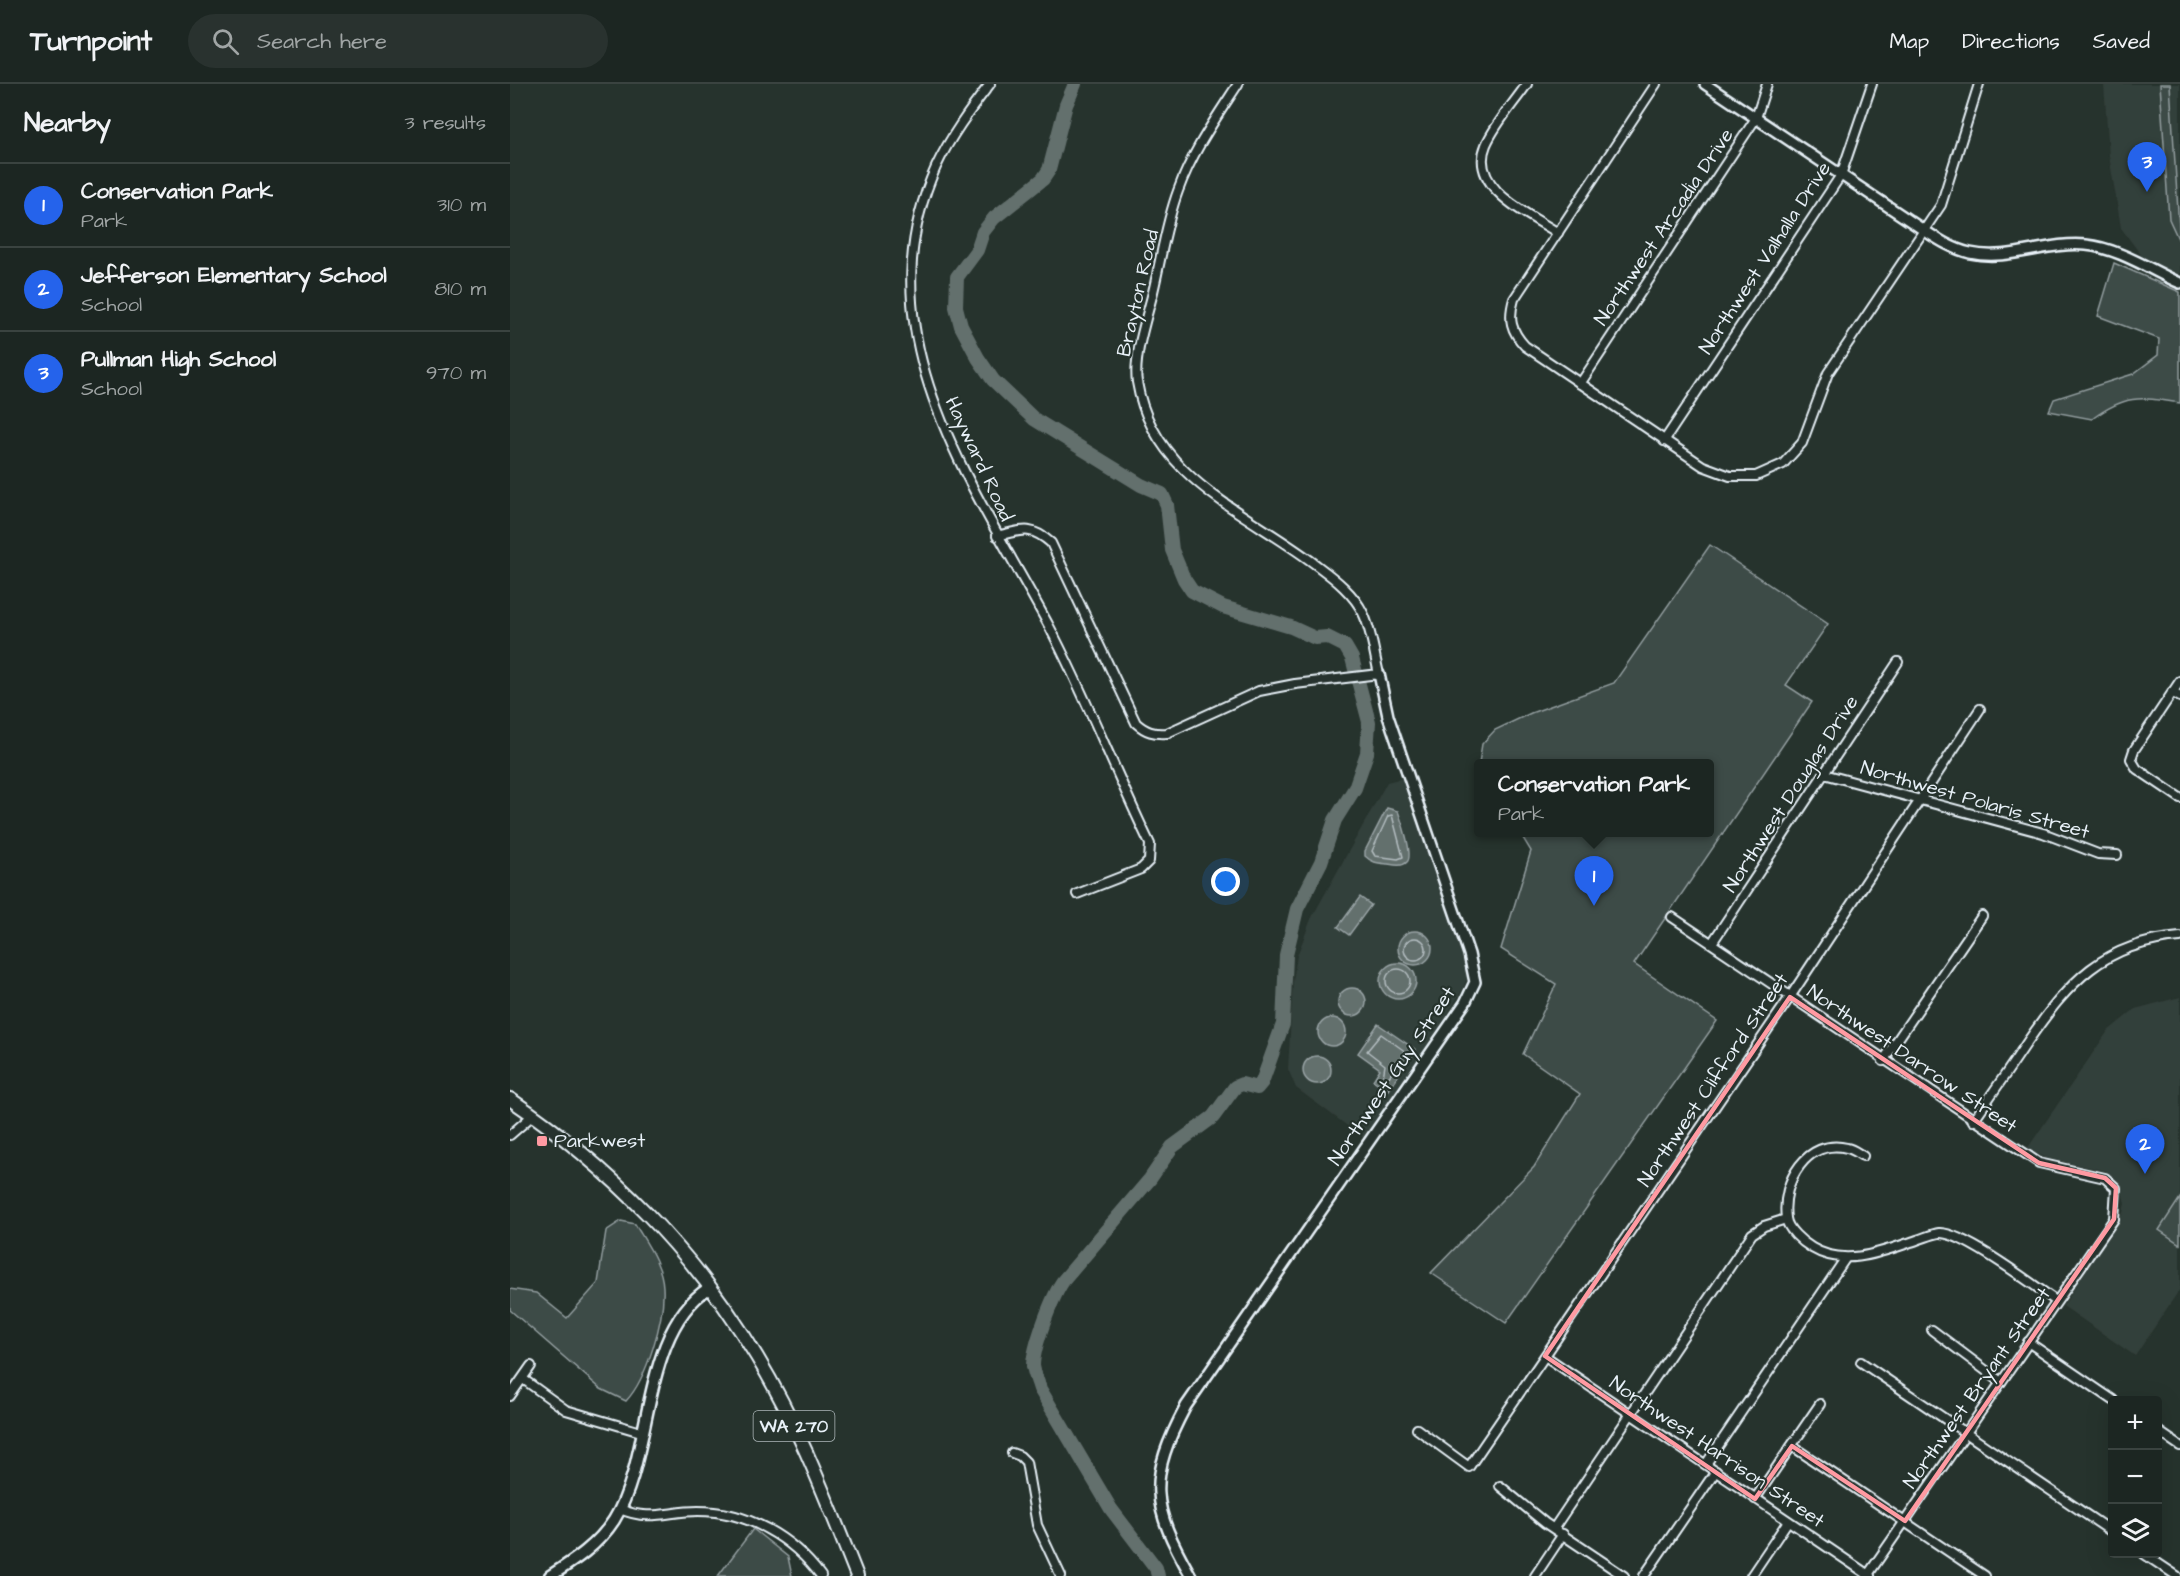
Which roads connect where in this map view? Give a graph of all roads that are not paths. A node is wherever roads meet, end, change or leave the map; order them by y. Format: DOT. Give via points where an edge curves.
graph roads {
  1 [pos="990,84"];
  2 [pos="1238,84"];
  3 [pos="1527,84"];
  4 [pos="1656,84"];
  5 [pos="1705,84"];
  6 [pos="1767,84"];
  7 [pos="1872,84"];
  8 [pos="1979,84"];
  9 [pos="1756,118"];
  10 [pos="1841,175"];
  11 [pos="1925,231"];
  12 [pos="1558,233"];
  13 [pos="2180,284"];
  14 [pos="1580,384"];
  15 [pos="1664,441"];
  16 [pos="997,536"];
  17 [pos="1898,662"];
  18 [pos="1379,674"];
  19 [pos="2180,681"];
  20 [pos="2172,692"];
  21 [pos="2180,697"];
  22 [pos="1980,709"];
  23 [pos="1824,774"];
  24 [pos="2180,798"];
  25 [pos="1919,799"];
  26 [pos="2117,855"];
  27 [pos="1077,894"];
  28 [pos="1982,916"];
  29 [pos="1672,917"];
  30 [pos="2180,937"];
  31 [pos="1712,943"];
  32 [pos="1790,997"];
  33 [pos="1883,1060"];
  34 [pos="510,1099"];
  35 [pos="533,1115"];
  36 [pos="1974,1121"];
  37 [pos="510,1135"];
  38 [pos="1863,1156"];
  39 [pos="2114,1219"];
  40 [pos="1786,1220"];
  41 [pos="1845,1259"];
  42 [pos="709,1288"];
  43 [pos="2056,1301"];
  44 [pos="1932,1330"];
  45 [pos="2028,1342"];
  46 [pos="1545,1356"];
  47 [pos="1861,1362"];
  48 [pos="531,1366"];
  49 [pos="523,1379"];
  50 [pos="2001,1382"];
  51 [pos="510,1396"];
  52 [pos="2108,1398"];
  53 [pos="1820,1404"];
  54 [pos="1631,1413"];
  55 [pos="1417,1429"];
  56 [pos="641,1432"];
  57 [pos="1966,1432"];
  58 [pos="2162,1434"];
  59 [pos="1792,1446"];
  60 [pos="2180,1446"];
  61 [pos="1012,1454"];
  62 [pos="1706,1464"];
  63 [pos="1716,1471"];
  64 [pos="1500,1486"];
  65 [pos="1755,1499"];
  66 [pos="620,1509"];
  67 [pos="1788,1521"];
  68 [pos="1905,1521"];
  69 [pos="1554,1528"];
  70 [pos="2108,1529"];
  71 [pos="1563,1534"];
  72 [pos="2150,1558"];
  73 [pos="550,1576"];
  74 [pos="821,1576"];
  75 [pos="857,1576"];
  76 [pos="1061,1576"];
  77 [pos="1191,1576"];
  78 [pos="1535,1576"];
  79 [pos="1624,1576"];
  80 [pos="1644,1576"];
  81 [pos="1751,1576"];
  82 [pos="1868,1576"];
  83 [pos="1985,1576"];
  84 [pos="2177,1576"];
  1 -- 16 [label="street, Hayward Road" via="966,115 936,168 917,228 911,300 923,373 940,418"];
  2 -- 18 [label="street, Brayton Road" via="1191,160 1177,193 1136,380 1156,434 1180,466 1233,512 1339,582 1362,612"];
  3 -- 12 [label="street" via="1486,145 1482,160 1485,177 1496,191"];
  4 -- 12 [label="street"];
  5 -- 9 [label="street"];
  6 -- 9 [label="street, Northwest Arcadia Drive"];
  7 -- 10 [label="street, Northwest Valhalla Drive"];
  8 -- 11 [label="street" via="1941,205"];
  9 -- 10 [label="street"];
  9 -- 14 [label="street, Northwest Arcadia Drive"];
  10 -- 11 [label="street"];
  10 -- 15 [label="street, Northwest Valhalla Drive"];
  11 -- 13 [label="street" via="1973,254 2089,245"];
  11 -- 15 [label="street" via="1828,373 1802,443 1783,465 1756,476 1730,476 1703,466"];
  12 -- 14 [label="street" via="1514,299 1510,314 1513,331 1525,346"];
  14 -- 15 [label="street"];
  16 -- 18 [label="street, Hayward Road" via="1026,529 1040,533 1051,543 1136,723 1145,731 1167,733 1259,691"];
  16 -- 27 [label="street" via="1050,627 1150,844 1149,861 1141,869"];
  17 -- 23 [label="street, Northwest Douglas Drive"];
  18 -- 77 [label="street, Northwest Guy Street" via="1388,716 1469,954 1474,982 1465,1003 1176,1426 1164,1456 1158,1498 1163,1521"];
  19 -- 20 [label="street"];
  20 -- 21 [label="street"];
  20 -- 24 [label="street" via="2131,759 2137,769"];
  22 -- 25 [label="street, Northwest Clifford Street"];
  23 -- 25 [label="street, Northwest Polaris Street"];
  23 -- 31 [label="street, Northwest Douglas Drive"];
  25 -- 26 [label="street, Northwest Polaris Street" via="2043,833 2097,854"];
  25 -- 32 [label="street, Northwest Clifford Street"];
  28 -- 33 [label="street"];
  29 -- 31 [label="street, Northwest Darrow Street"];
  30 -- 36 [label="street" via="2140,943 2108,956 2080,975 2055,1002"];
  31 -- 32 [label="street, Northwest Darrow Street"];
  32 -- 33 [label="street, Northwest Darrow Street"];
  32 -- 46 [label="street, Northwest Clifford Street"];
  33 -- 36 [label="street, Northwest Darrow Street"];
  34 -- 35 [label="main road, WA 270"];
  35 -- 37 [label="street"];
  35 -- 42 [label="main road, WA 270" via="600,1168 641,1207"];
  36 -- 39 [label="street, Northwest Darrow Street" via="2039,1163 2105,1178 2116,1188"];
  38 -- 40 [label="street" via="1848,1148 1825,1147 1806,1156 1787,1195"];
  39 -- 43 [label="street, Northwest Bryant Street"];
  40 -- 41 [label="street" via="1811,1248"];
  40 -- 54 [label="street" via="1752,1234"];
  41 -- 43 [label="street" via="1940,1233 1962,1239"];
  41 -- 62 [label="street"];
  42 -- 56 [label="main road" via="690,1303 675,1325"];
  42 -- 75 [label="main road, WA 270" via="757,1356 782,1402"];
  43 -- 45 [label="street, Northwest Bryant Street"];
  44 -- 50 [label="street"];
  45 -- 50 [label="street, Northwest Bryant Street"];
  45 -- 52 [label="street"];
  46 -- 54 [label="street, Northwest Harrison Street"];
  46 -- 55 [label="street, Northwest Clifford Street" via="1469,1467"];
  47 -- 57 [label="street"];
  48 -- 49 [label="street"];
  49 -- 51 [label="street"];
  49 -- 56 [label="street" via="566,1410"];
  50 -- 57 [label="street, Northwest Bryant Street"];
  53 -- 59 [label="street"];
  54 -- 62 [label="street, Northwest Harrison Street"];
  54 -- 69 [label="street"];
  56 -- 66 [label="main road"];
  57 -- 68 [label="street, Northwest Bryant Street"];
  57 -- 70 [label="street"];
  58 -- 60 [label="street"];
  59 -- 65 [label="street"];
  59 -- 68 [label="street"];
  61 -- 76 [label="street" via="1026,1462 1037,1524"];
  62 -- 63 [label="street, Northwest Harrison Street"];
  63 -- 65 [label="street, Northwest Harrison Street"];
  63 -- 80 [label="street"];
  64 -- 69 [label="street"];
  65 -- 67 [label="street, Northwest Harrison Street"];
  66 -- 73 [label="main road" via="594,1544"];
  66 -- 74 [label="street" via="647,1517 698,1511 749,1520 795,1548"];
  67 -- 81 [label="street"];
  67 -- 82 [label="street, Northwest Harrison Street"];
  68 -- 82 [label="street, Northwest Bryant Street"];
  68 -- 83 [label="street"];
  69 -- 71 [label="street"];
  71 -- 78 [label="street"];
  71 -- 79 [label="street"];
  72 -- 84 [label="street"];
}
